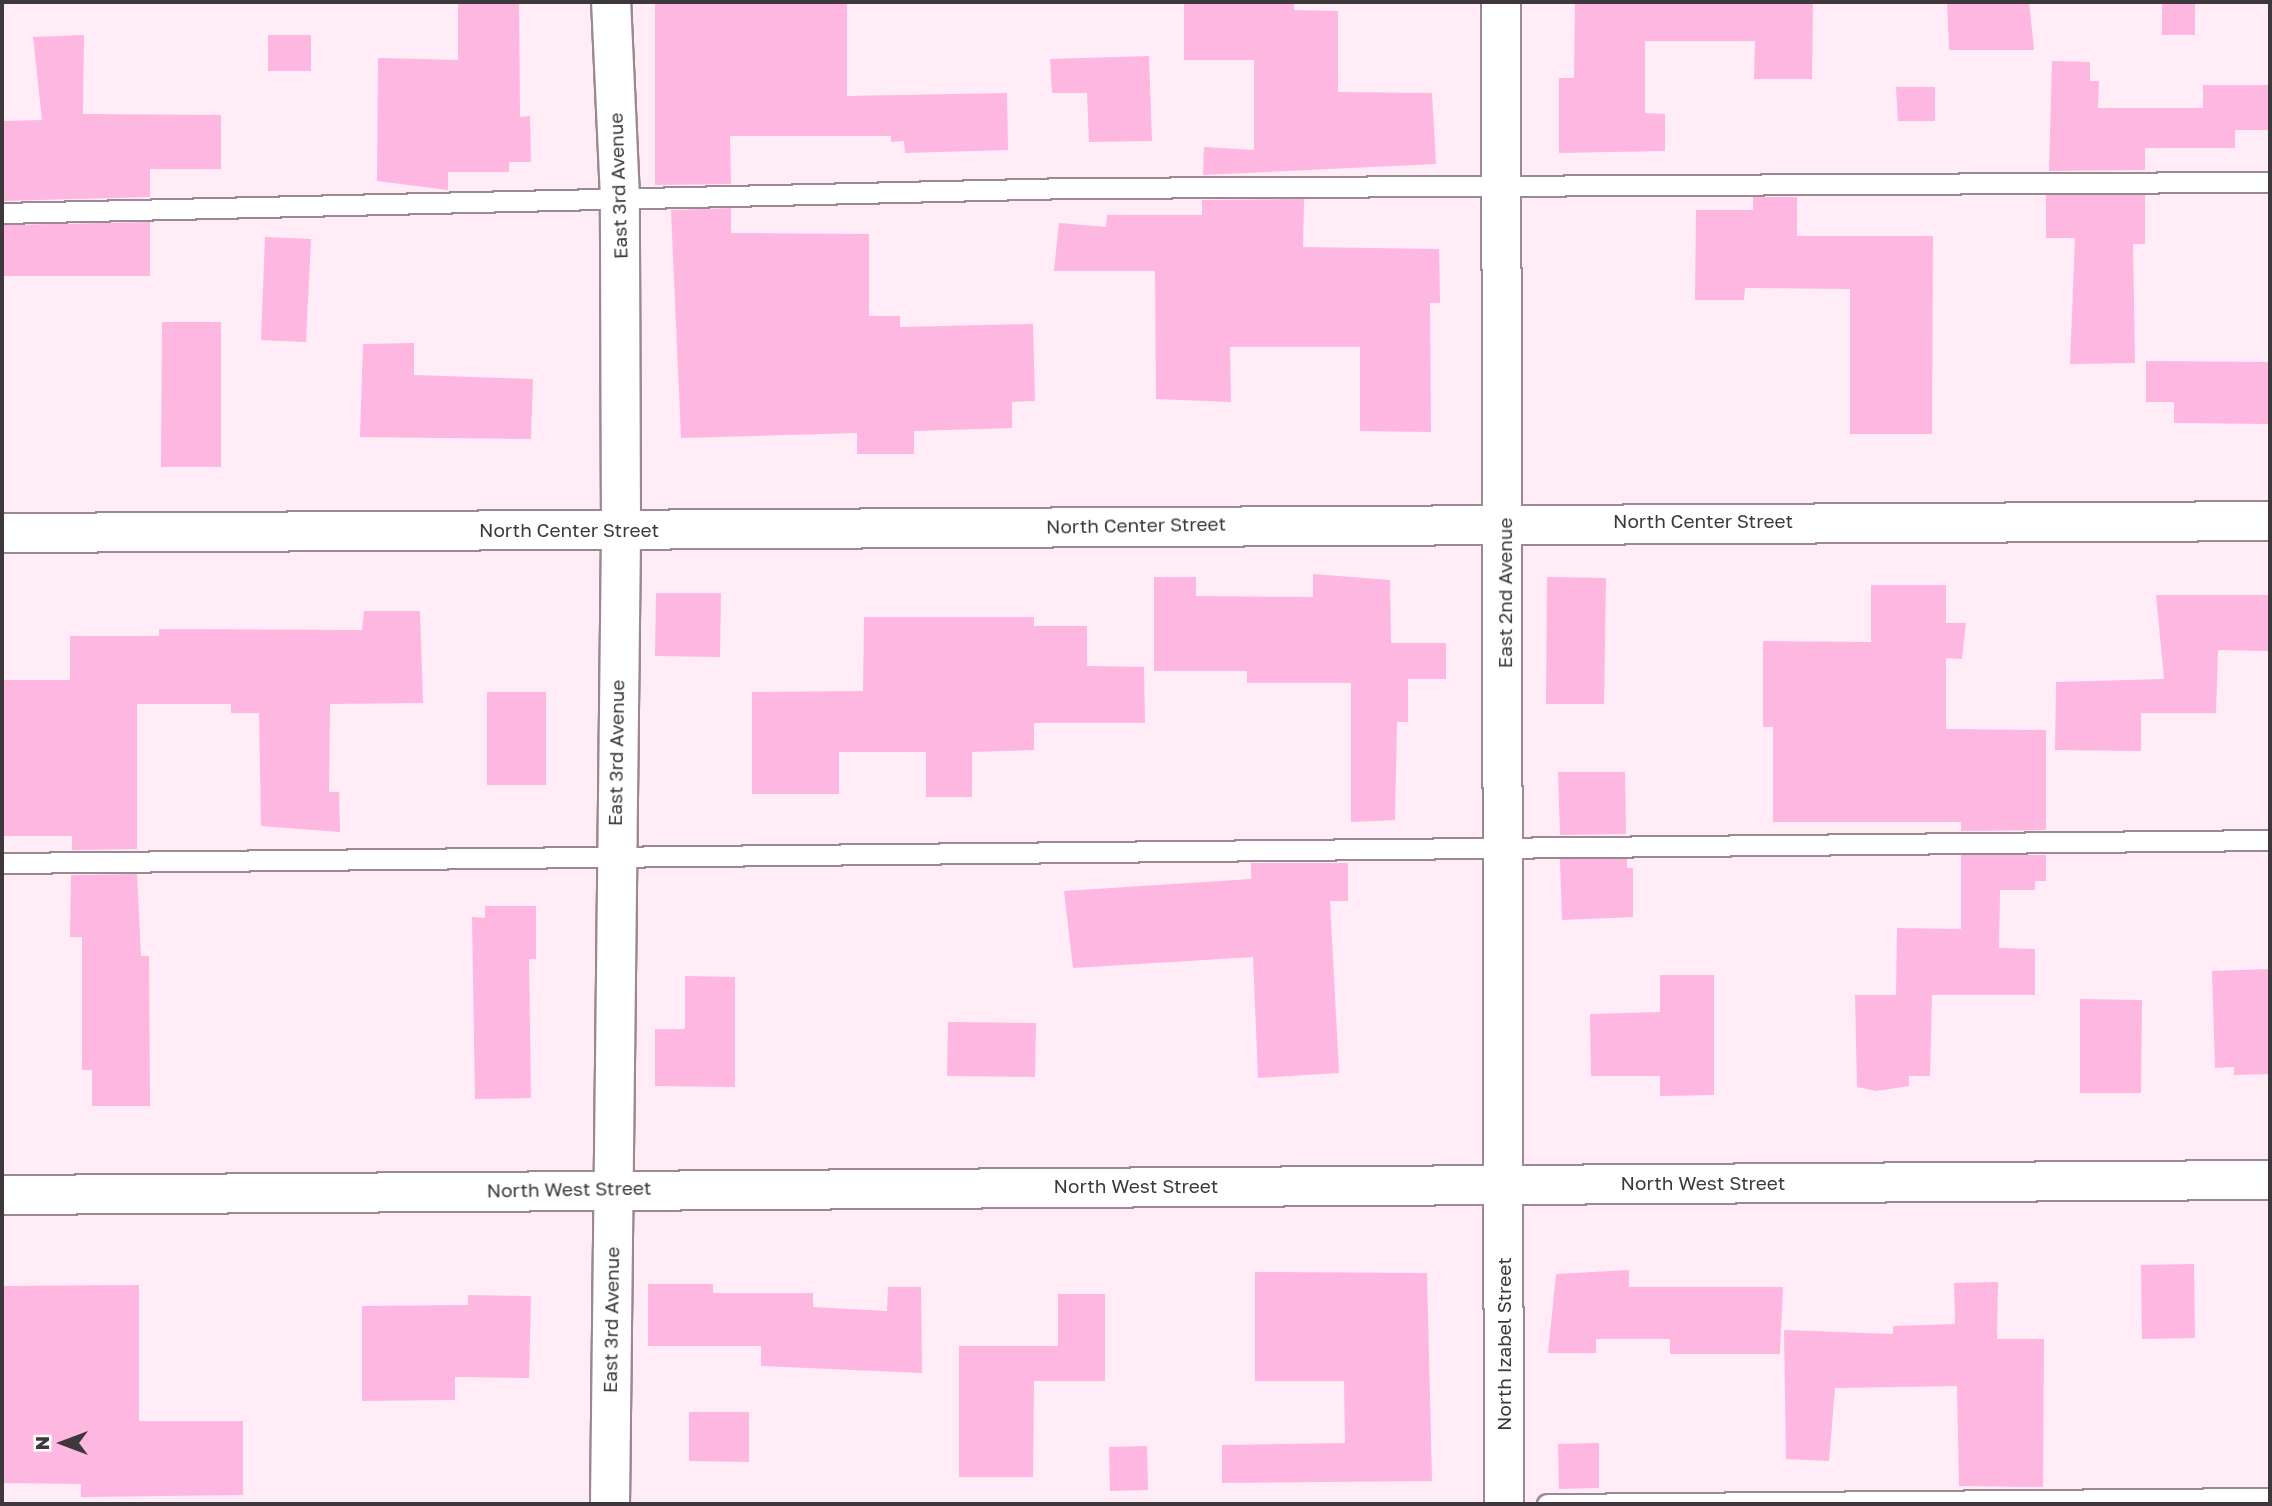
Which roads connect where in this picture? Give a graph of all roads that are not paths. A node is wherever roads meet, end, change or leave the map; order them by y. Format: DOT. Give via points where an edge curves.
graph roads {
  1 [pos="611,2"];
  2 [pos="1500,2"];
  3 [pos="2270,182"];
  4 [pos="1502,188"];
  5 [pos="620,198"];
  6 [pos="2,212"];
  7 [pos="1505,521"];
  8 [pos="2270,521"];
  9 [pos="621,530"];
  10 [pos="2,533"];
  11 [pos="2270,840"];
  12 [pos="1505,851"];
  13 [pos="613,855"];
  14 [pos="2,863"];
  15 [pos="2270,1180"];
  16 [pos="1505,1184"];
  17 [pos="612,1188"];
  18 [pos="2,1195"];
  19 [pos="2270,1498"];
  20 [pos="610,1504"];
  21 [pos="1504,1504"];
  22 [pos="1547,1504"];
  1 -- 5 [label="street, East 3rd Avenue"];
  2 -- 4 [label="street, East 2nd Avenue"];
  3 -- 4 [label="lane"];
  4 -- 5 [label="lane"];
  4 -- 7 [label="street, East 2nd Avenue"];
  5 -- 6 [label="lane"];
  5 -- 9 [label="street, East 3rd Avenue"];
  7 -- 8 [label="street, North Center Street"];
  7 -- 9 [label="street, North Center Street"];
  7 -- 12 [label="street, East 2nd Avenue"];
  9 -- 10 [label="street, North Center Street"];
  9 -- 13 [label="street, East 3rd Avenue"];
  11 -- 12 [label="lane"];
  12 -- 13 [label="lane"];
  12 -- 16 [label="street, East 2nd Avenue"];
  13 -- 14 [label="lane"];
  13 -- 17 [label="street, East 3rd Avenue"];
  15 -- 16 [label="street, North West Street"];
  16 -- 17 [label="street, North West Street"];
  16 -- 21 [label="street, North Izabel Street"];
  17 -- 18 [label="street, North West Street"];
  17 -- 20 [label="street, East 3rd Avenue"];
  19 -- 22 [label="lane"];
}
